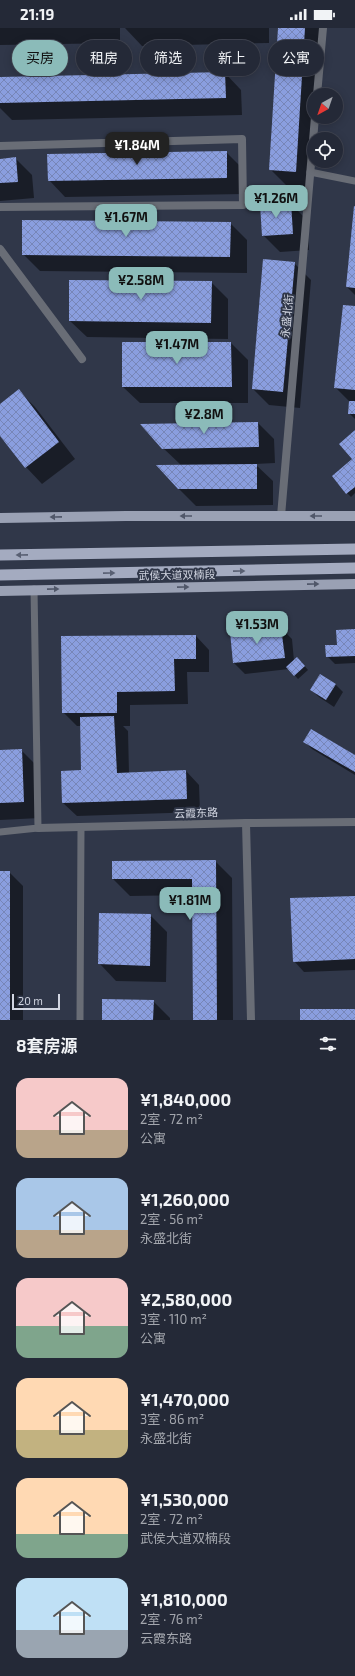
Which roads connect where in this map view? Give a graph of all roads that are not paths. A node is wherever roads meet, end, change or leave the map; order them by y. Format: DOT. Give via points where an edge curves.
graph roads {
  1 [pos="323,28"];
  2 [pos="318,88"];
  3 [pos="314,124"];
  4 [pos="0,146"];
  5 [pos="310,172"];
  6 [pos="355,181"];
  7 [pos="0,207"];
  8 [pos="0,249"];
  9 [pos="82,359"];
  10 [pos="281,516"];
  11 [pos="355,516"];
  12 [pos="0,518"];
  13 [pos="355,549"];
  14 [pos="0,556"];
  15 [pos="355,568"];
  16 [pos="0,575"];
  17 [pos="355,584"];
  18 [pos="34,589"];
  19 [pos="0,591"];
  20 [pos="355,822"];
  21 [pos="246,823"];
  22 [pos="38,828"];
  23 [pos="81,828"];
  24 [pos="0,832"];
  25 [pos="80,1020"];
  26 [pos="251,1020"];
  1 -- 2 [label="street"];
  3 -- 5 [label="street, 永盛北街"];
  4 -- 7 [label="street" via="242,139 243,205"];
  5 -- 6 [label="lane"];
  5 -- 10 [label="street, 永盛北街"];
  8 -- 9 [label="street"];
  11 -- 10 [label="main road, one-way"];
  10 -- 12 [label="main road, one-way"];
  13 -- 14 [label="highway, one-way"];
  16 -- 15 [label="highway, one-way"];
  18 -- 17 [label="main road, 武侯大道双楠段, one-way"];
  18 -- 19 [label="main road, 武侯大道双楠段"];
  18 -- 22 [label="lane"];
  20 -- 21 [label="street, 云霞东路"];
  21 -- 23 [label="street, 云霞东路"];
  21 -- 26 [label="street"];
  22 -- 23 [label="street, 云霞东路"];
  22 -- 24 [label="lane"];
  23 -- 25 [label="lane"];
}
